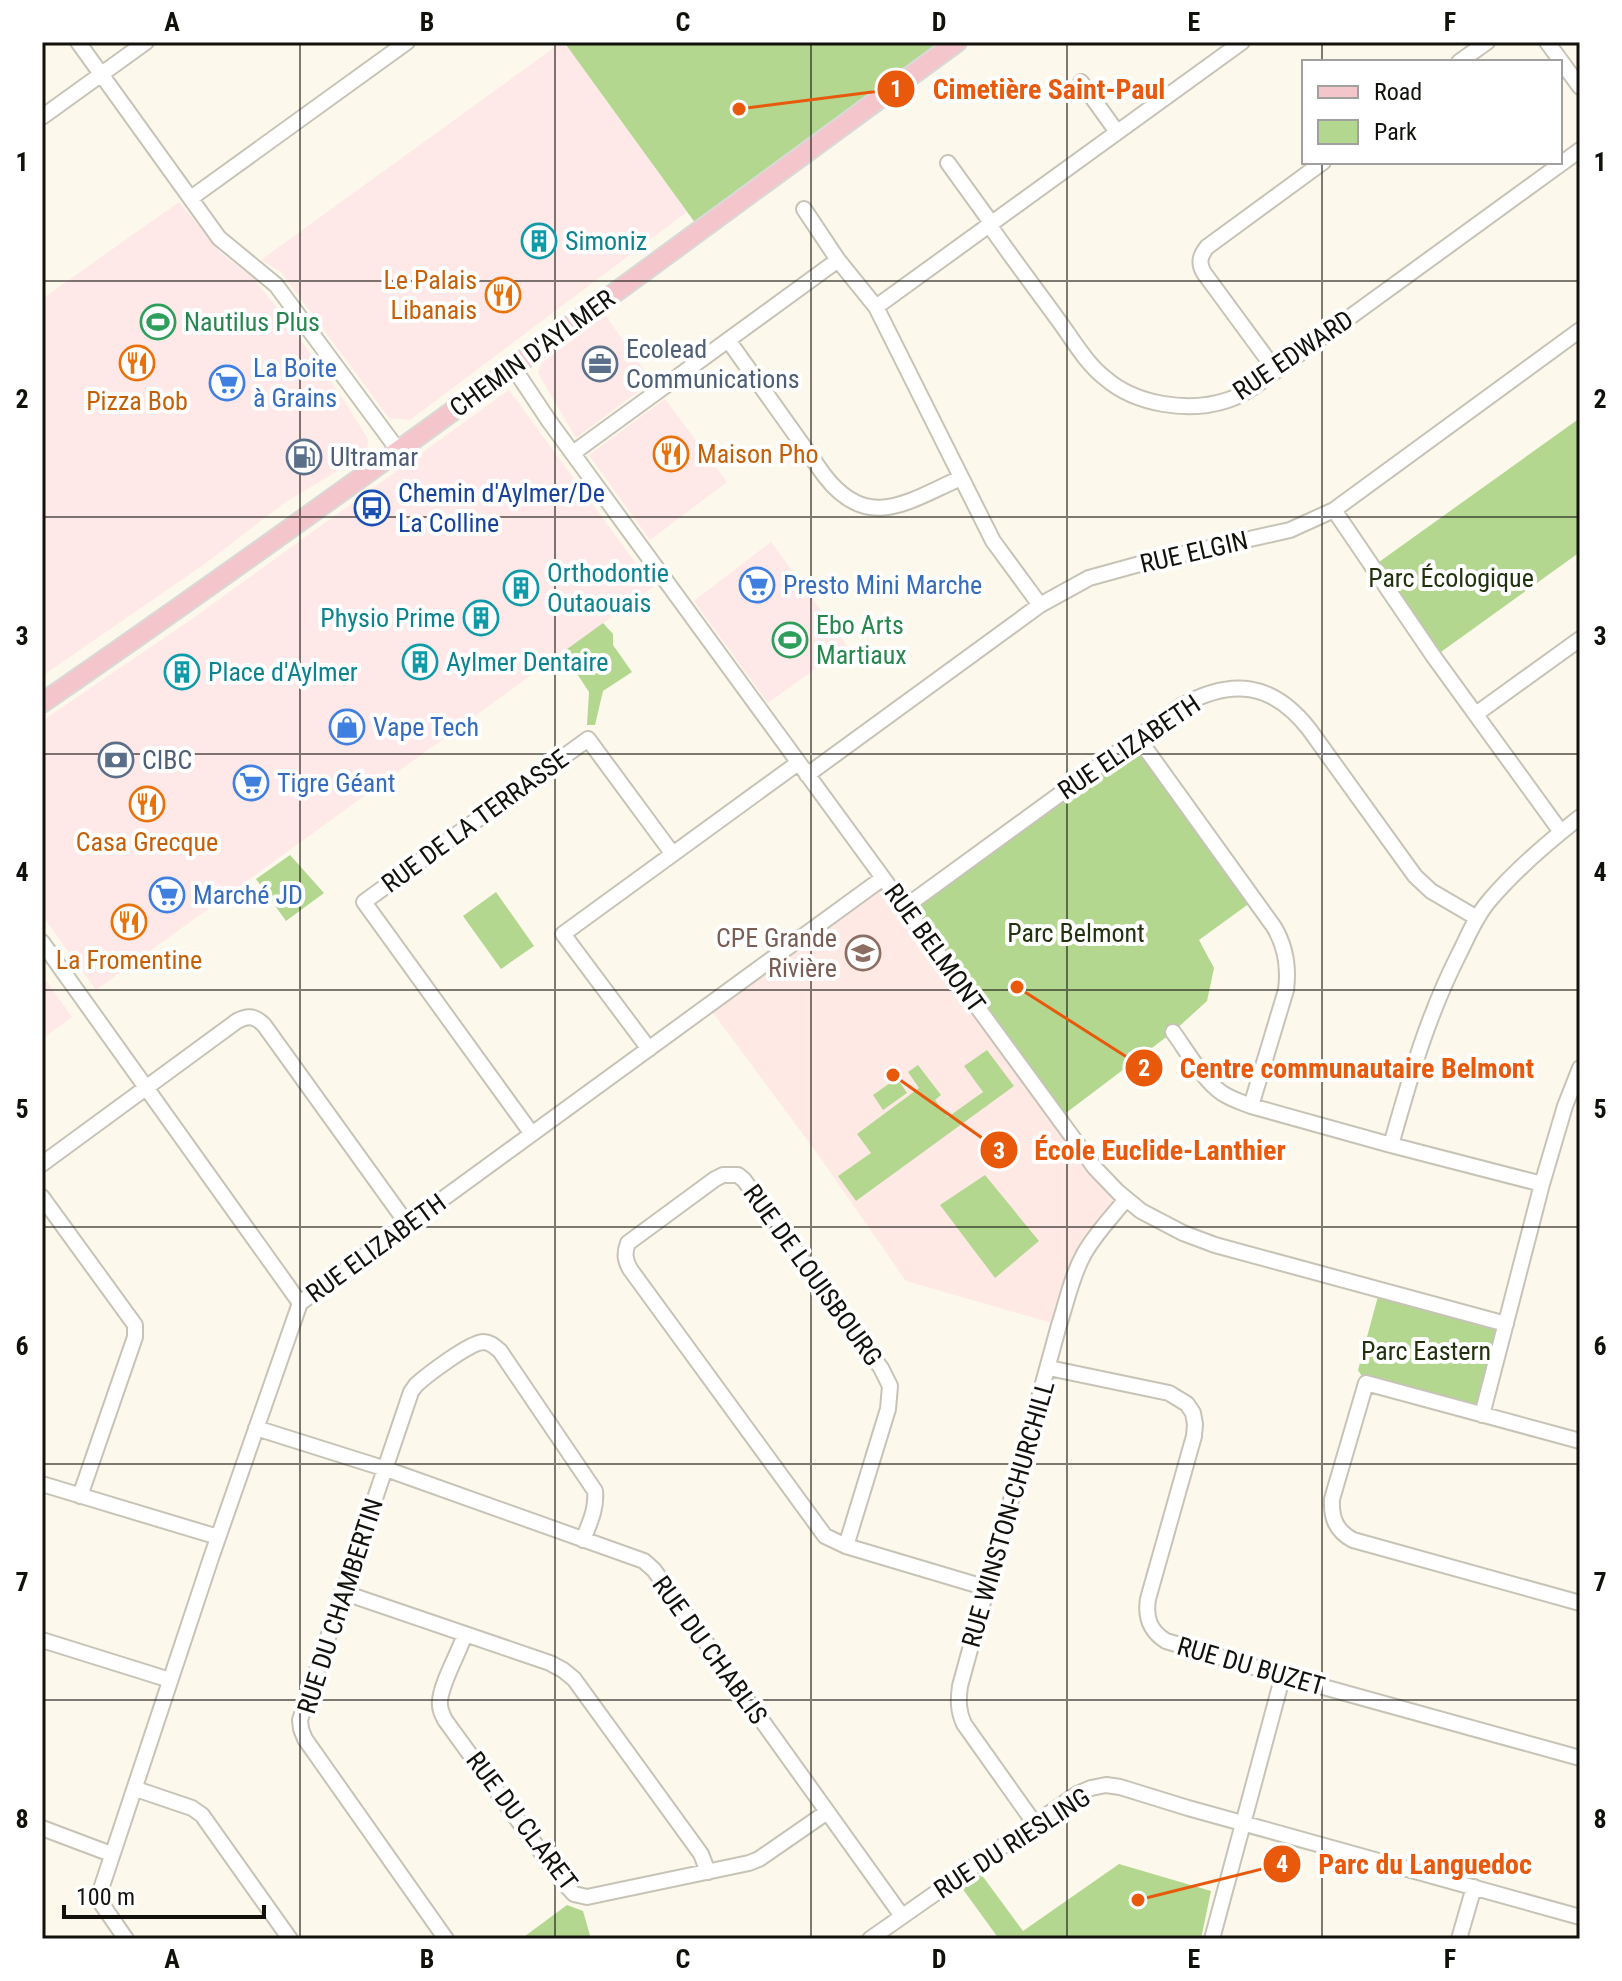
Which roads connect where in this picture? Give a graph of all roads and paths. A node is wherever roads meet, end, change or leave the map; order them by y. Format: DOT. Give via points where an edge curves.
graph roads {
  1 [pos="78,42"];
  2 [pos="146,42"];
  3 [pos="407,42"];
  4 [pos="1242,42"];
  5 [pos="1487,42"];
  6 [pos="1547,42"];
  7 [pos="955,43"];
  8 [pos="1223,47"];
  9 [pos="1462,60"];
  10 [pos="1560,60"];
  11 [pos="1562,62"];
  12 [pos="101,74"];
  13 [pos="1081,82"];
  14 [pos="1580,87"];
  15 [pos="42,117"];
  16 [pos="1117,132"];
  17 [pos="1580,150"];
  18 [pos="948,163"];
  19 [pos="1562,163"];
  20 [pos="1320,164"];
  21 [pos="1561,164"];
  22 [pos="191,198"];
  23 [pos="804,209"];
  24 [pos="991,225"];
  25 [pos="838,260"];
  26 [pos="876,307"];
  27 [pos="1580,330"];
  28 [pos="728,340"];
  29 [pos="513,367"];
  30 [pos="1276,371"];
  31 [pos="398,450"];
  32 [pos="573,453"];
  33 [pos="961,478"];
  34 [pos="1334,510"];
  35 [pos="1040,605"];
  36 [pos="1580,639"];
  37 [pos="42,703"];
  38 [pos="1476,714"];
  39 [pos="1138,738"];
  40 [pos="803,769"];
  41 [pos="1580,817"];
  42 [pos="1561,832"];
  43 [pos="672,853"];
  44 [pos="883,878"];
  45 [pos="905,907"];
  46 [pos="1477,918"];
  47 [pos="42,942"];
  48 [pos="1173,1032"];
  49 [pos="649,1049"];
  50 [pos="1580,1068"];
  51 [pos="146,1087"];
  52 [pos="1251,1106"];
  53 [pos="532,1134"];
  54 [pos="1391,1145"];
  55 [pos="42,1164"];
  56 [pos="1542,1184"];
  57 [pos="42,1197"];
  58 [pos="1126,1199"];
  59 [pos="408,1225"];
  60 [pos="300,1303"];
  61 [pos="1506,1324"];
  62 [pos="1049,1368"];
  63 [pos="1482,1415"];
  64 [pos="256,1428"];
  65 [pos="1580,1441"];
  66 [pos="386,1469"];
  67 [pos="42,1484"];
  68 [pos="80,1496"];
  69 [pos="218,1537"];
  70 [pos="583,1540"];
  71 [pos="846,1546"];
  72 [pos="987,1588"];
  73 [pos="342,1592"];
  74 [pos="1580,1603"];
  75 [pos="465,1634"];
  76 [pos="42,1640"];
  77 [pos="1283,1675"];
  78 [pos="170,1680"];
  79 [pos="1580,1758"];
  80 [pos="136,1789"];
  81 [pos="827,1812"];
  82 [pos="1242,1823"];
  83 [pos="1035,1824"];
  84 [pos="42,1828"];
  85 [pos="111,1854"];
  86 [pos="708,1872"];
  87 [pos="1474,1887"];
  88 [pos="902,1916"];
  89 [pos="1580,1917"];
  90 [pos="126,1939"];
  91 [pos="290,1939"];
  92 [pos="446,1939"];
  93 [pos="870,1939"];
  94 [pos="1212,1939"];
  95 [pos="1459,1939"];
  1 -- 12 [label="street"];
  2 -- 12 [label="street"];
  3 -- 22 [label="street"];
  4 -- 8 [label="street"];
  5 -- 9 [label="street"];
  6 -- 10 [label="street"];
  7 -- 29 [label="main road, CHEMIN D'AYLMER"];
  8 -- 16 [label="street"];
  11 -- 14 [label="street"];
  12 -- 15 [label="street"];
  12 -- 22 [label="street"];
  13 -- 16 [label="street"];
  16 -- 24 [label="street"];
  17 -- 19 [label="street, RUE EDWARD"];
  18 -- 24 [label="street, RUE EDWARD"];
  20 -- 30 [label="street" via="1207,247 1200,260 1204,273"];
  21 -- 30 [label="street, RUE EDWARD"];
  22 -- 31 [label="street" via="219,238 276,285"];
  23 -- 25 [label="street"];
  24 -- 26 [label="street"];
  24 -- 30 [label="street, RUE EDWARD" via="1084,356 1117,388 1146,400 1195,406 1240,395"];
  25 -- 26 [label="street"];
  25 -- 28 [label="street"];
  26 -- 33 [label="street"];
  27 -- 34 [label="street, RUE ELGIN"];
  28 -- 32 [label="street"];
  28 -- 33 [label="street" via="831,484 849,500 868,508 889,507"];
  29 -- 31 [label="main road, CHEMIN D'AYLMER"];
  29 -- 32 [label="street, RUE BELMONT"];
  31 -- 37 [label="main road, CHEMIN D'AYLMER"];
  32 -- 40 [label="street, RUE BELMONT"];
  33 -- 35 [label="street" via="993,541"];
  34 -- 35 [label="street, RUE ELGIN" via="1290,530 1089,578"];
  34 -- 38 [label="street"];
  35 -- 40 [label="street, RUE ELGIN"];
  36 -- 38 [label="street"];
  38 -- 42 [label="street"];
  39 -- 45 [label="street, RUE ELIZABETH"];
  39 -- 46 [label="street, RUE ELIZABETH" via="1181,706 1209,693 1237,687 1271,697 1301,719 1415,876"];
  39 -- 52 [label="street" via="1285,949 1286,990"];
  40 -- 43 [label="street, RUE ELGIN"];
  40 -- 44 [label="street, RUE BELMONT"];
  41 -- 42 [label="street"];
  42 -- 46 [label="street"];
  43 -- 49 [label="street, RUE ELGIN" via="563,934"];
  43 -- 53 [label="street, RUE DE LA TERRASSE" via="588,739 364,902"];
  44 -- 45 [label="street, RUE BELMONT"];
  44 -- 49 [label="street, RUE ELIZABETH"];
  45 -- 58 [label="street, RUE BELMONT" via="1089,1160"];
  46 -- 54 [label="street" via="1430,1016"];
  47 -- 51 [label="street"];
  48 -- 52 [label="street" via="1217,1089"];
  49 -- 53 [label="street, RUE ELIZABETH"];
  50 -- 56 [label="street"];
  51 -- 55 [label="street"];
  51 -- 59 [label="street" via="237,1021 258,1019"];
  51 -- 60 [label="street"];
  52 -- 54 [label="street"];
  53 -- 59 [label="street, RUE ELIZABETH"];
  54 -- 56 [label="street"];
  56 -- 61 [label="street"];
  57 -- 68 [label="street" via="135,1325"];
  58 -- 61 [label="street, RUE BELMONT" via="1168,1226 1215,1245"];
  58 -- 62 [label="street, RUE WINSTON-CHURCHILL" via="1083,1255"];
  59 -- 60 [label="street, RUE ELIZABETH"];
  60 -- 64 [label="street, RUE ELIZABETH"];
  61 -- 63 [label="street"];
  62 -- 72 [label="street, RUE WINSTON-CHURCHILL"];
  62 -- 77 [label="street, RUE DU BUZET" via="1169,1393 1187,1404 1194,1436 1148,1599 1148,1620 1166,1641"];
  63 -- 65 [label="street"];
  63 -- 74 [label="street" via="1366,1383 1332,1499 1333,1519 1353,1540"];
  64 -- 66 [label="street, RUE DU CHABLIS"];
  64 -- 69 [label="street, RUE ELIZABETH"];
  66 -- 70 [label="street, RUE DU CHABLIS"];
  66 -- 70 [label="street, RUE DU CHAMBERTIN" via="416,1385 472,1344 488,1342 500,1351 595,1491"];
  66 -- 73 [label="street, RUE DU CHAMBERTIN"];
  67 -- 68 [label="street"];
  68 -- 69 [label="street"];
  69 -- 78 [label="street, RUE ELIZABETH"];
  70 -- 81 [label="street, RUE DU CHABLIS" via="644,1561 654,1570"];
  71 -- 71 [label="street, RUE DE LOUISBOURG" via="818,1528 626,1261 628,1243 723,1175 744,1180 890,1386 888,1409"];
  71 -- 72 [label="street, RUE DE LOUISBOURG"];
  72 -- 83 [label="street, RUE WINSTON-CHURCHILL" via="960,1686 959,1714"];
  73 -- 75 [label="street"];
  73 -- 92 [label="street, RUE DU CHAMBERTIN" via="301,1712 301,1729"];
  75 -- 86 [label="street" via="550,1663 574,1679 701,1854"];
  75 -- 86 [label="street, RUE DU CLARET" via="440,1701 445,1720 568,1890 587,1897"];
  76 -- 78 [label="street"];
  77 -- 79 [label="street, RUE DU BUZET"];
  77 -- 82 [label="street"];
  78 -- 80 [label="street, RUE ELIZABETH"];
  80 -- 85 [label="street, RUE ELIZABETH"];
  80 -- 91 [label="street" via="202,1815"];
  81 -- 86 [label="street, RUE DU CLARET" via="759,1859"];
  81 -- 88 [label="street, RUE DU CHABLIS"];
  82 -- 83 [label="street, RUE DU RIESLING" via="1106,1785 1077,1794"];
  82 -- 87 [label="street, RUE DU RIESLING"];
  82 -- 94 [label="street"];
  83 -- 88 [label="street, RUE DU RIESLING"];
  84 -- 85 [label="street"];
  85 -- 90 [label="street, RUE ELIZABETH" via="101,1903"];
  87 -- 89 [label="street, RUE DU RIESLING"];
  87 -- 95 [label="street"];
  88 -- 93 [label="street, RUE DU RIESLING"];
}
